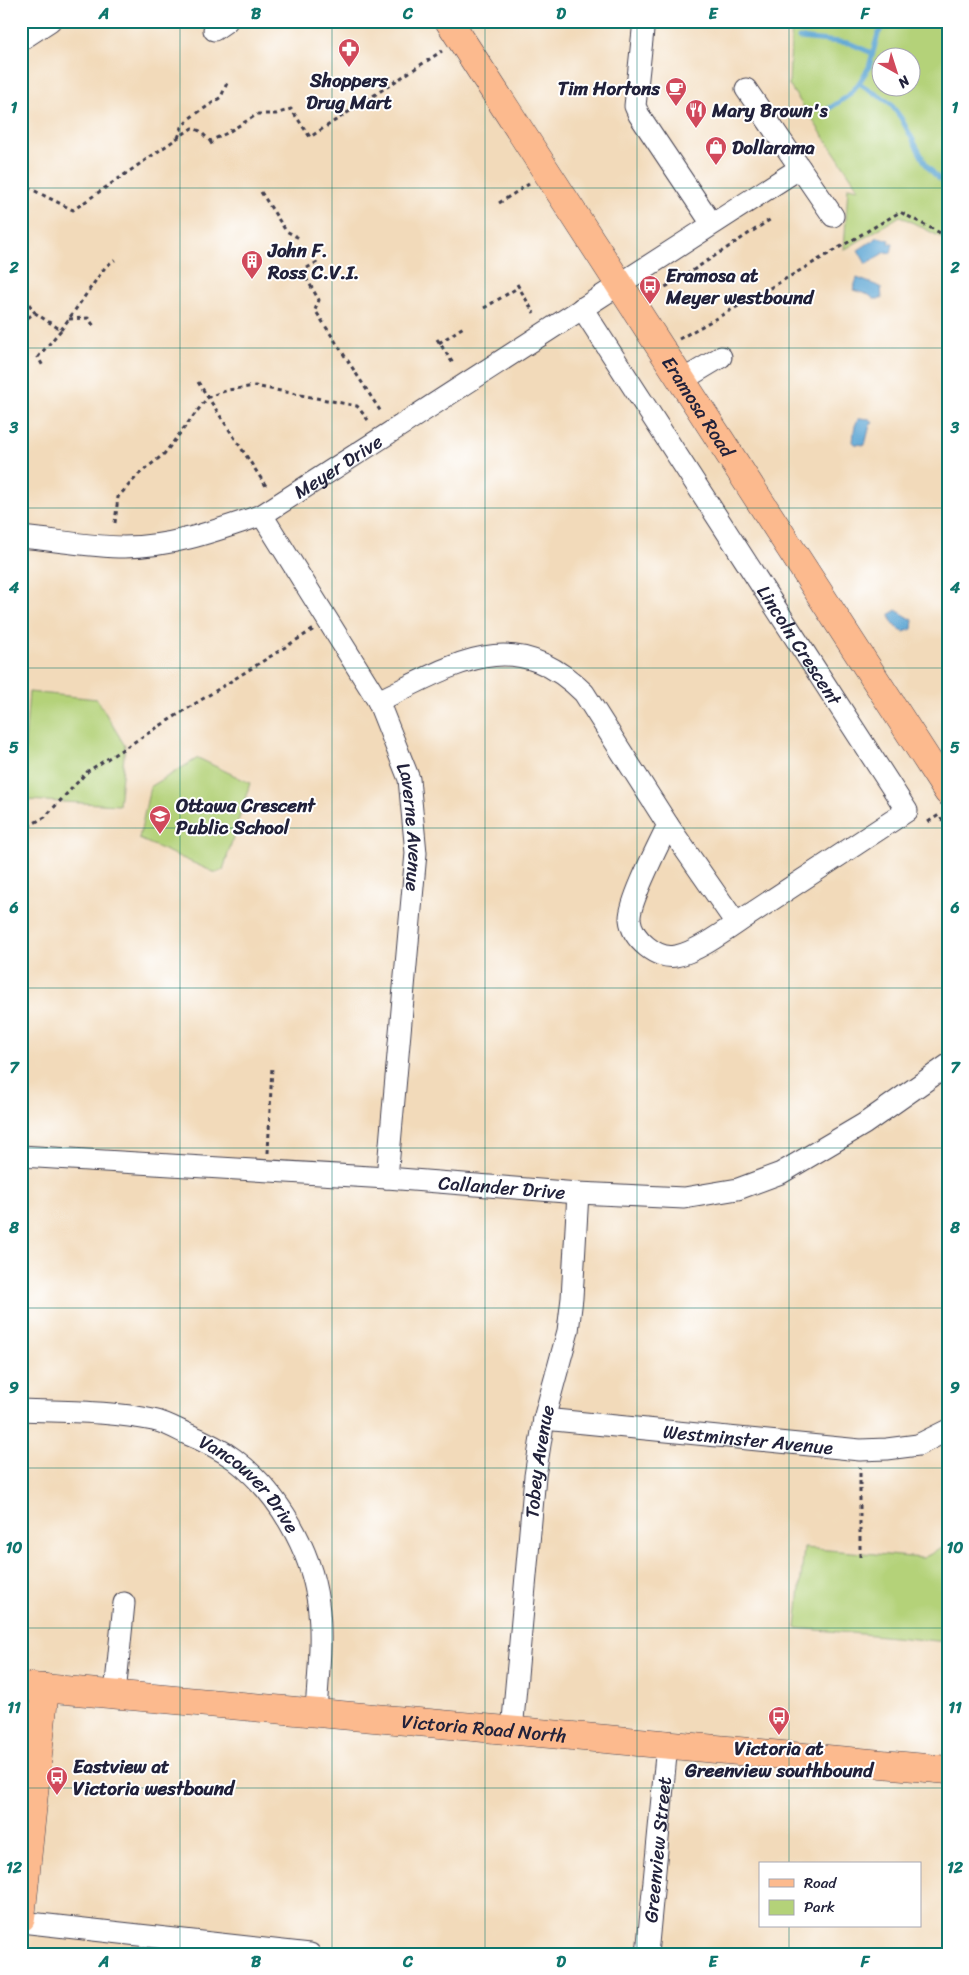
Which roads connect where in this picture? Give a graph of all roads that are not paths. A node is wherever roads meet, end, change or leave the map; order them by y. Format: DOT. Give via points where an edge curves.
graph roads {
  1 [pos="50,21"];
  2 [pos="449,21"];
  3 [pos="644,21"];
  4 [pos="21,40"];
  5 [pos="746,89"];
  6 [pos="800,168"];
  7 [pos="833,216"];
  8 [pos="712,224"];
  9 [pos="620,285"];
  10 [pos="582,308"];
  11 [pos="721,357"];
  12 [pos="681,381"];
  13 [pos="262,515"];
  14 [pos="21,537"];
  15 [pos="378,701"];
  16 [pos="948,792"];
  17 [pos="668,825"];
  18 [pos="736,923"];
  19 [pos="948,1065"];
  20 [pos="21,1156"];
  21 [pos="387,1178"];
  22 [pos="578,1193"];
  23 [pos="21,1410"];
  24 [pos="544,1419"];
  25 [pos="948,1430"];
  26 [pos="124,1603"];
  27 [pos="33,1687"];
  28 [pos="115,1694"];
  29 [pos="316,1712"];
  30 [pos="512,1731"];
  31 [pos="667,1745"];
  32 [pos="948,1770"];
  33 [pos="21,1918"];
  34 [pos="21,1922"];
  35 [pos="249,1951"];
  36 [pos="310,1954"];
  37 [pos="647,1954"];
  1 -- 4 [label="street"];
  2 -- 9 [label="main road, Eramosa Road"];
  3 -- 8 [label="street" via="635,106"];
  5 -- 6 [label="street"];
  6 -- 7 [label="street"];
  6 -- 8 [label="street, Meyer Drive"];
  8 -- 9 [label="street, Meyer Drive"];
  9 -- 10 [label="street, Meyer Drive"];
  9 -- 12 [label="main road, Eramosa Road"];
  10 -- 13 [label="street, Meyer Drive"];
  10 -- 18 [label="street, Lincoln Crescent" via="907,812"];
  11 -- 12 [label="street"];
  12 -- 16 [label="main road, Eramosa Road"];
  13 -- 14 [label="street, Meyer Drive" via="174,542 125,547"];
  13 -- 15 [label="street, Laverne Avenue"];
  15 -- 17 [label="street" via="452,665 472,659 495,655 534,660 570,679 584,693"];
  15 -- 21 [label="street, Laverne Avenue" via="409,779 416,853"];
  17 -- 18 [label="street"];
  17 -- 18 [label="street, Lincoln Crescent" via="633,904 630,918 638,937 660,955 675,956 690,952"];
  19 -- 22 [label="street, Callander Drive" via="864,1124 760,1182 684,1198"];
  20 -- 21 [label="street, Callander Drive"];
  21 -- 22 [label="street, Callander Drive"];
  22 -- 24 [label="street, Tobey Avenue" via="568,1331"];
  23 -- 29 [label="street, Vancouver Drive" via="155,1420 208,1442 235,1460 264,1486 306,1554 318,1601 321,1640"];
  24 -- 25 [label="street, Westminster Avenue" via="860,1450 918,1445"];
  24 -- 30 [label="street, Tobey Avenue" via="535,1476"];
  26 -- 28 [label="street"];
  27 -- 28 [label="main road, Victoria Road North"];
  27 -- 33 [label="main road"];
  28 -- 29 [label="main road, Victoria Road North"];
  29 -- 30 [label="main road, Victoria Road North"];
  30 -- 31 [label="main road, Victoria Road North"];
  31 -- 32 [label="main road, Victoria Road North"];
  31 -- 37 [label="street, Greenview Street"];
  34 -- 35 [label="street"];
  35 -- 36 [label="street"];
}
